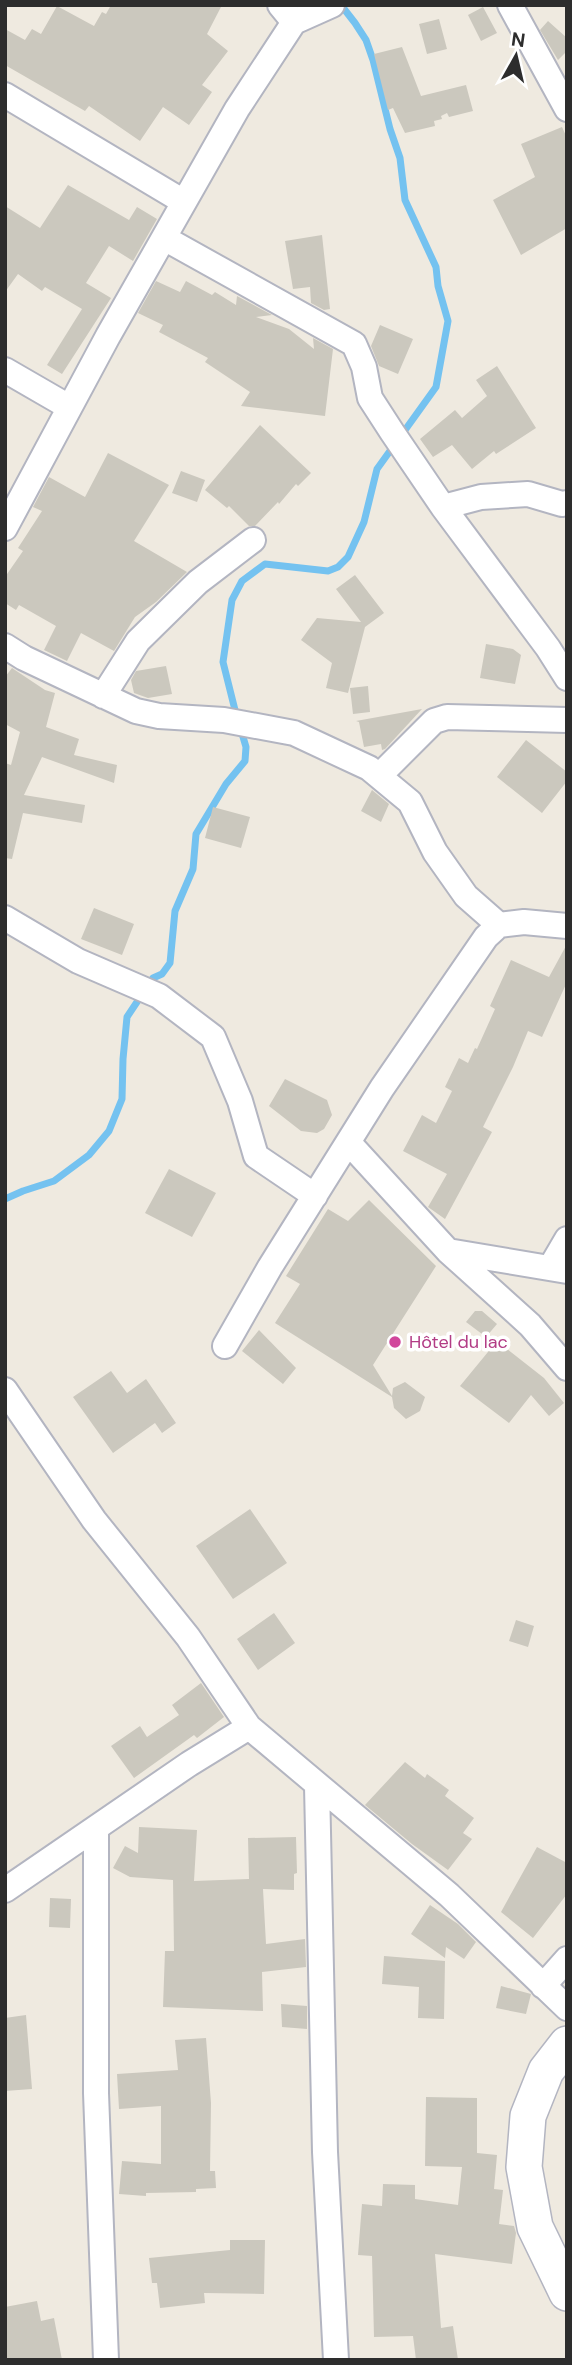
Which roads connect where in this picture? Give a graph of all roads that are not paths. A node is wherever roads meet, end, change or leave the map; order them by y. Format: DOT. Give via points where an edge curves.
graph roads {
  1 [pos="510,5"];
  2 [pos="304,12"];
  3 [pos="5,95"];
  4 [pos="567,109"];
  5 [pos="184,202"];
  6 [pos="164,238"];
  7 [pos="5,370"];
  8 [pos="69,407"];
  9 [pos="567,503"];
  10 [pos="443,507"];
  11 [pos="5,528"];
  12 [pos="253,540"];
  13 [pos="5,646"];
  14 [pos="567,678"];
  15 [pos="103,696"];
  16 [pos="567,720"];
  17 [pos="379,776"];
  18 [pos="5,918"];
  19 [pos="499,925"];
  20 [pos="567,926"];
  21 [pos="349,1143"];
  22 [pos="315,1196"];
  23 [pos="567,1239"];
  24 [pos="448,1251"];
  25 [pos="558,1270"];
  26 [pos="225,1346"];
  27 [pos="567,1368"];
  28 [pos="5,1391"];
  29 [pos="249,1727"];
  30 [pos="317,1786"];
  31 [pos="96,1829"];
  32 [pos="5,1890"];
  33 [pos="567,1959"];
  34 [pos="543,1986"];
  35 [pos="567,2008"];
  36 [pos="567,2044"];
  37 [pos="567,2293"];
  38 [pos="106,2360"];
  39 [pos="335,2360"];
  1 -- 4 [label="street"];
  2 -- 5 [label="street" via="237,109"];
  3 -- 5 [label="street"];
  5 -- 6 [label="street"];
  6 -- 8 [label="street"];
  6 -- 10 [label="street" via="354,344 370,398"];
  7 -- 8 [label="street"];
  8 -- 11 [label="street"];
  9 -- 10 [label="street" via="528,494 481,497"];
  10 -- 14 [label="street"];
  12 -- 15 [label="street" via="198,582 138,641"];
  13 -- 15 [label="street"];
  15 -- 17 [label="street" via="148,714 294,733"];
  16 -- 17 [label="street" via="447,717 434,721"];
  17 -- 19 [label="street" via="411,802 435,852 466,897"];
  18 -- 22 [label="street" via="78,961 159,996 213,1037 240,1101 256,1156"];
  19 -- 20 [label="street"];
  19 -- 21 [label="street" via="397,1066"];
  21 -- 22 [label="street"];
  21 -- 24 [label="street"];
  22 -- 26 [label="street"];
  23 -- 25 [label="street"];
  24 -- 25 [label="street"];
  24 -- 27 [label="street" via="530,1325"];
  28 -- 29 [label="street" via="94,1520 188,1637"];
  29 -- 30 [label="street"];
  29 -- 31 [label="street"];
  30 -- 34 [label="street" via="449,1895"];
  30 -- 39 [label="street"];
  31 -- 32 [label="street"];
  31 -- 38 [label="street" via="96,2092"];
  33 -- 34 [label="street"];
  34 -- 35 [label="street"];
  36 -- 37 [label="street" via="546,2071 528,2116 524,2167 535,2227"];
}
